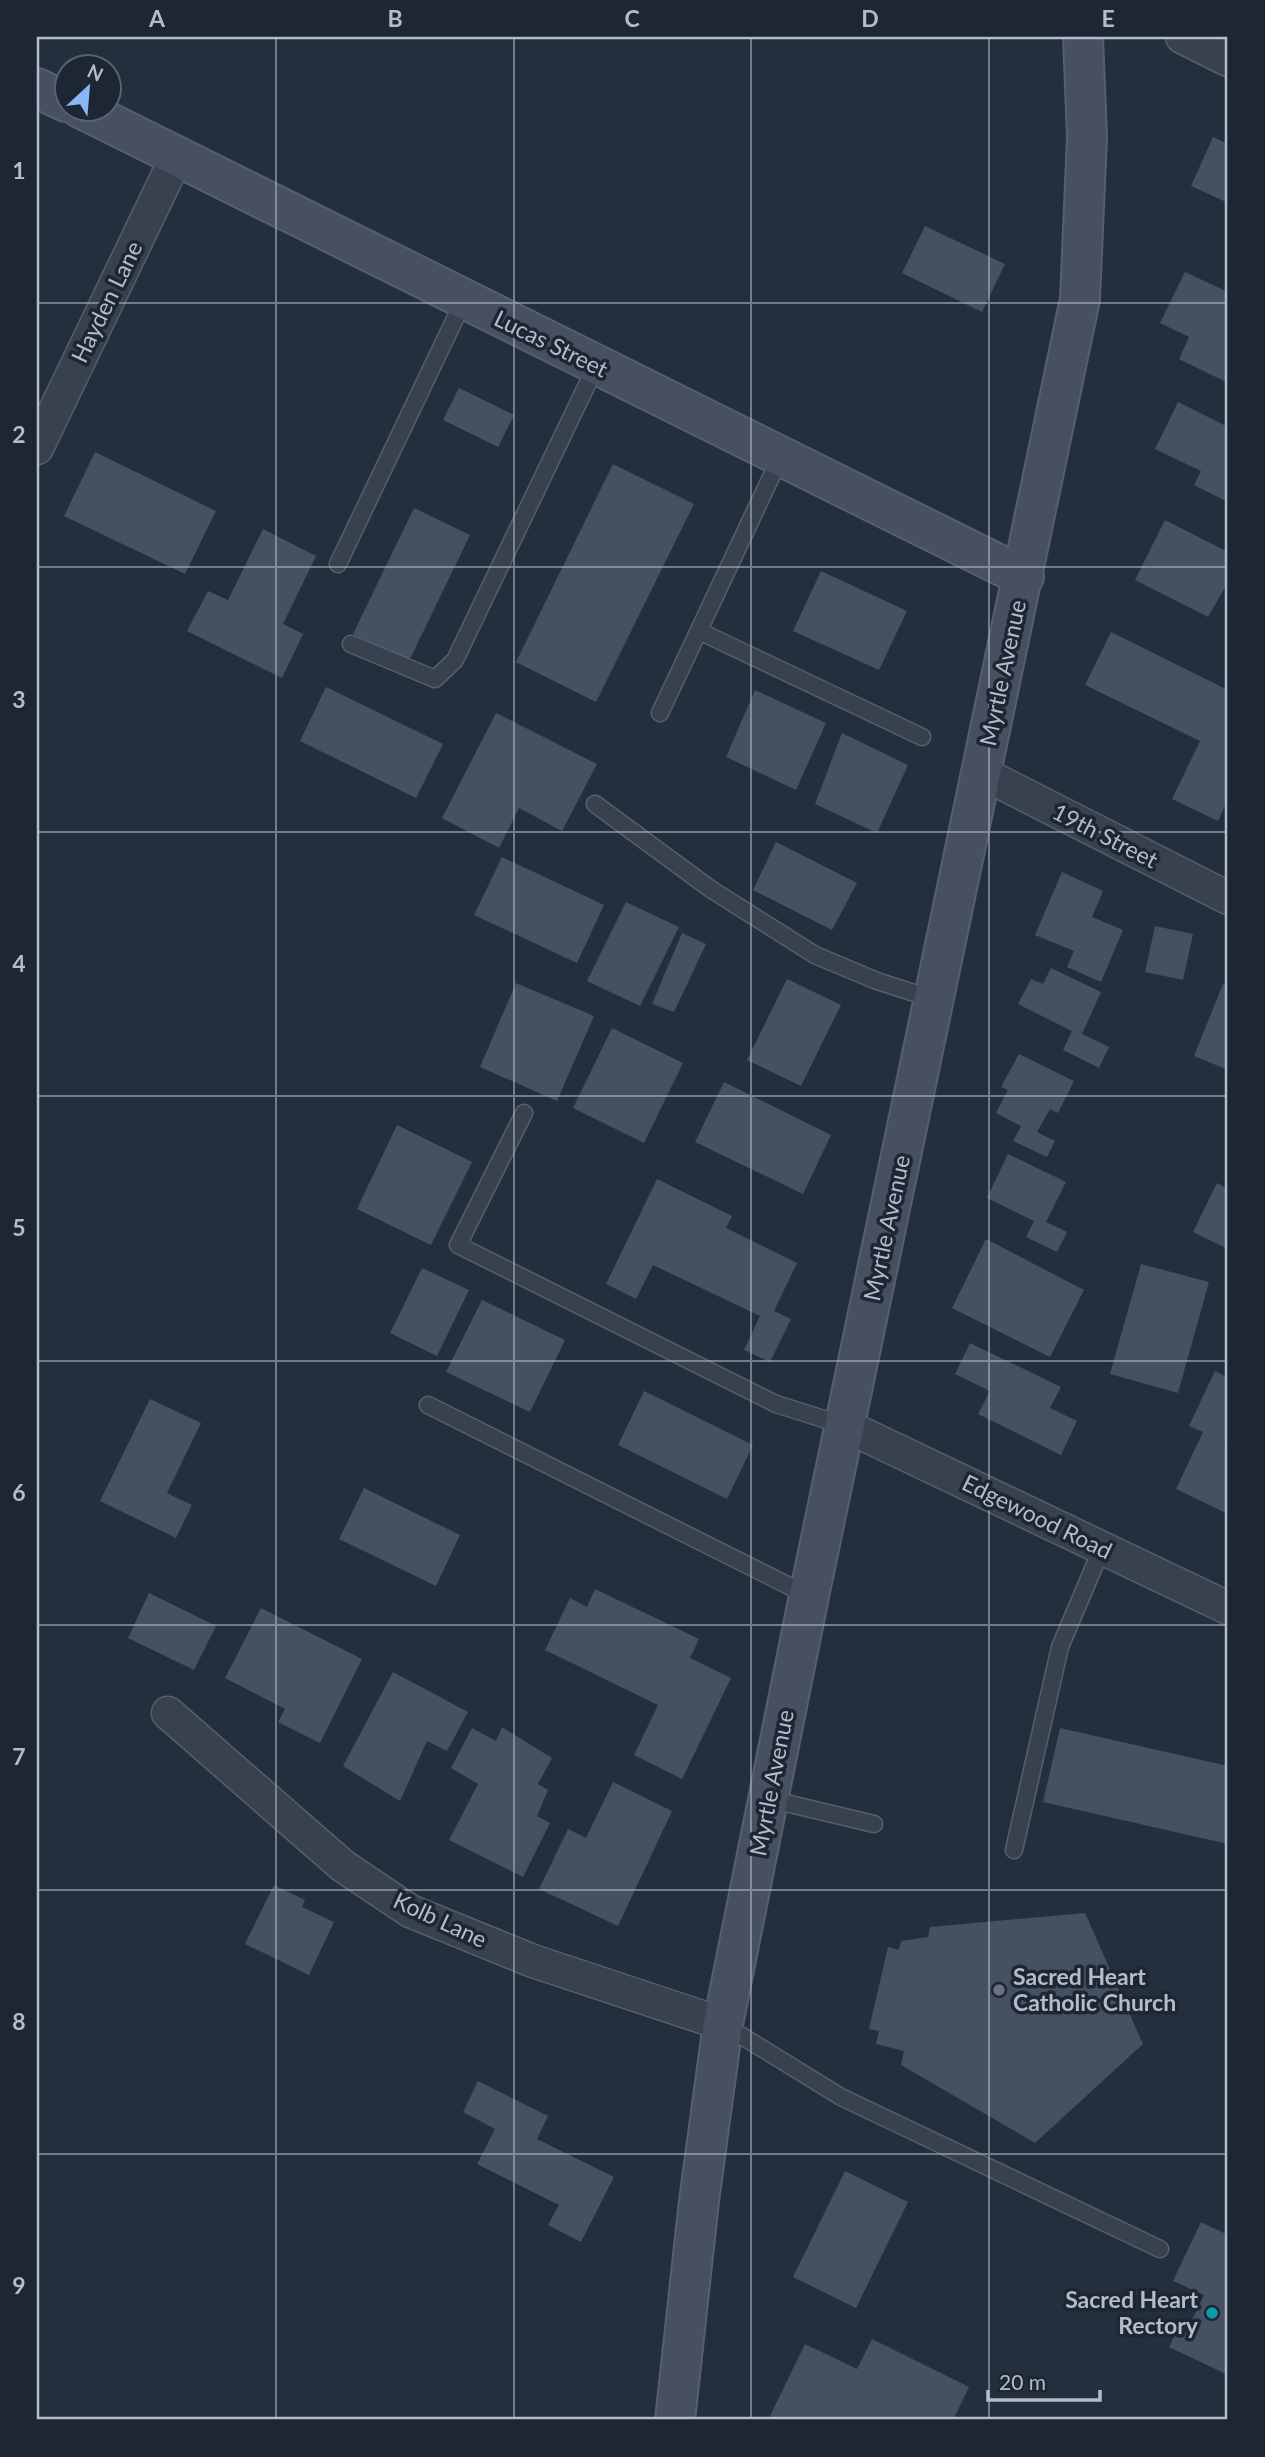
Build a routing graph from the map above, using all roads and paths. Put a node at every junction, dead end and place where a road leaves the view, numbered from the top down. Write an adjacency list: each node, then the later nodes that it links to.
1 (1083, 37): 11 (main road, Myrtle Avenue)
2 (1182, 37): 3 (street)
3 (1228, 60)
4 (108, 122): 5 (main road, Lucas Street)
5 (177, 156): 6 (main road, Lucas Street); 8 (street, Hayden Lane)
6 (464, 300): 7 (main road, Lucas Street); 10 (lane)
7 (596, 366): 9 (main road, Lucas Street); 13 (lane)
8 (37, 448)
9 (780, 458): 11 (main road, Lucas Street); 12 (lane)
10 (338, 564)
11 (1024, 577): 16 (main road, Myrtle Avenue)
12 (699, 631): 14 (lane); 15 (lane)
13 (351, 644)
14 (660, 713)
15 (922, 737)
16 (982, 773): 18 (street, 19th Street); 19 (main road, Myrtle Avenue)
17 (595, 804): 19 (lane)
18 (1228, 898)
19 (936, 999): 22 (main road, Myrtle Avenue)
20 (524, 1113): 22 (lane)
21 (428, 1405): 24 (lane)
22 (846, 1426): 23 (street, Edgewood Road); 24 (main road, Myrtle Avenue)
23 (1102, 1548): 25 (street, Edgewood Road); 29 (lane)
24 (809, 1596): 27 (main road, Myrtle Avenue)
25 (1228, 1608)
26 (168, 1713): 30 (street, Kolb Lane)
27 (769, 1799): 28 (lane); 30 (main road, Myrtle Avenue)
28 (874, 1824)
29 (1014, 1850)
30 (723, 2024): 31 (lane); 32 (main road, Myrtle Avenue)
31 (1160, 2249)
32 (676, 2420)

